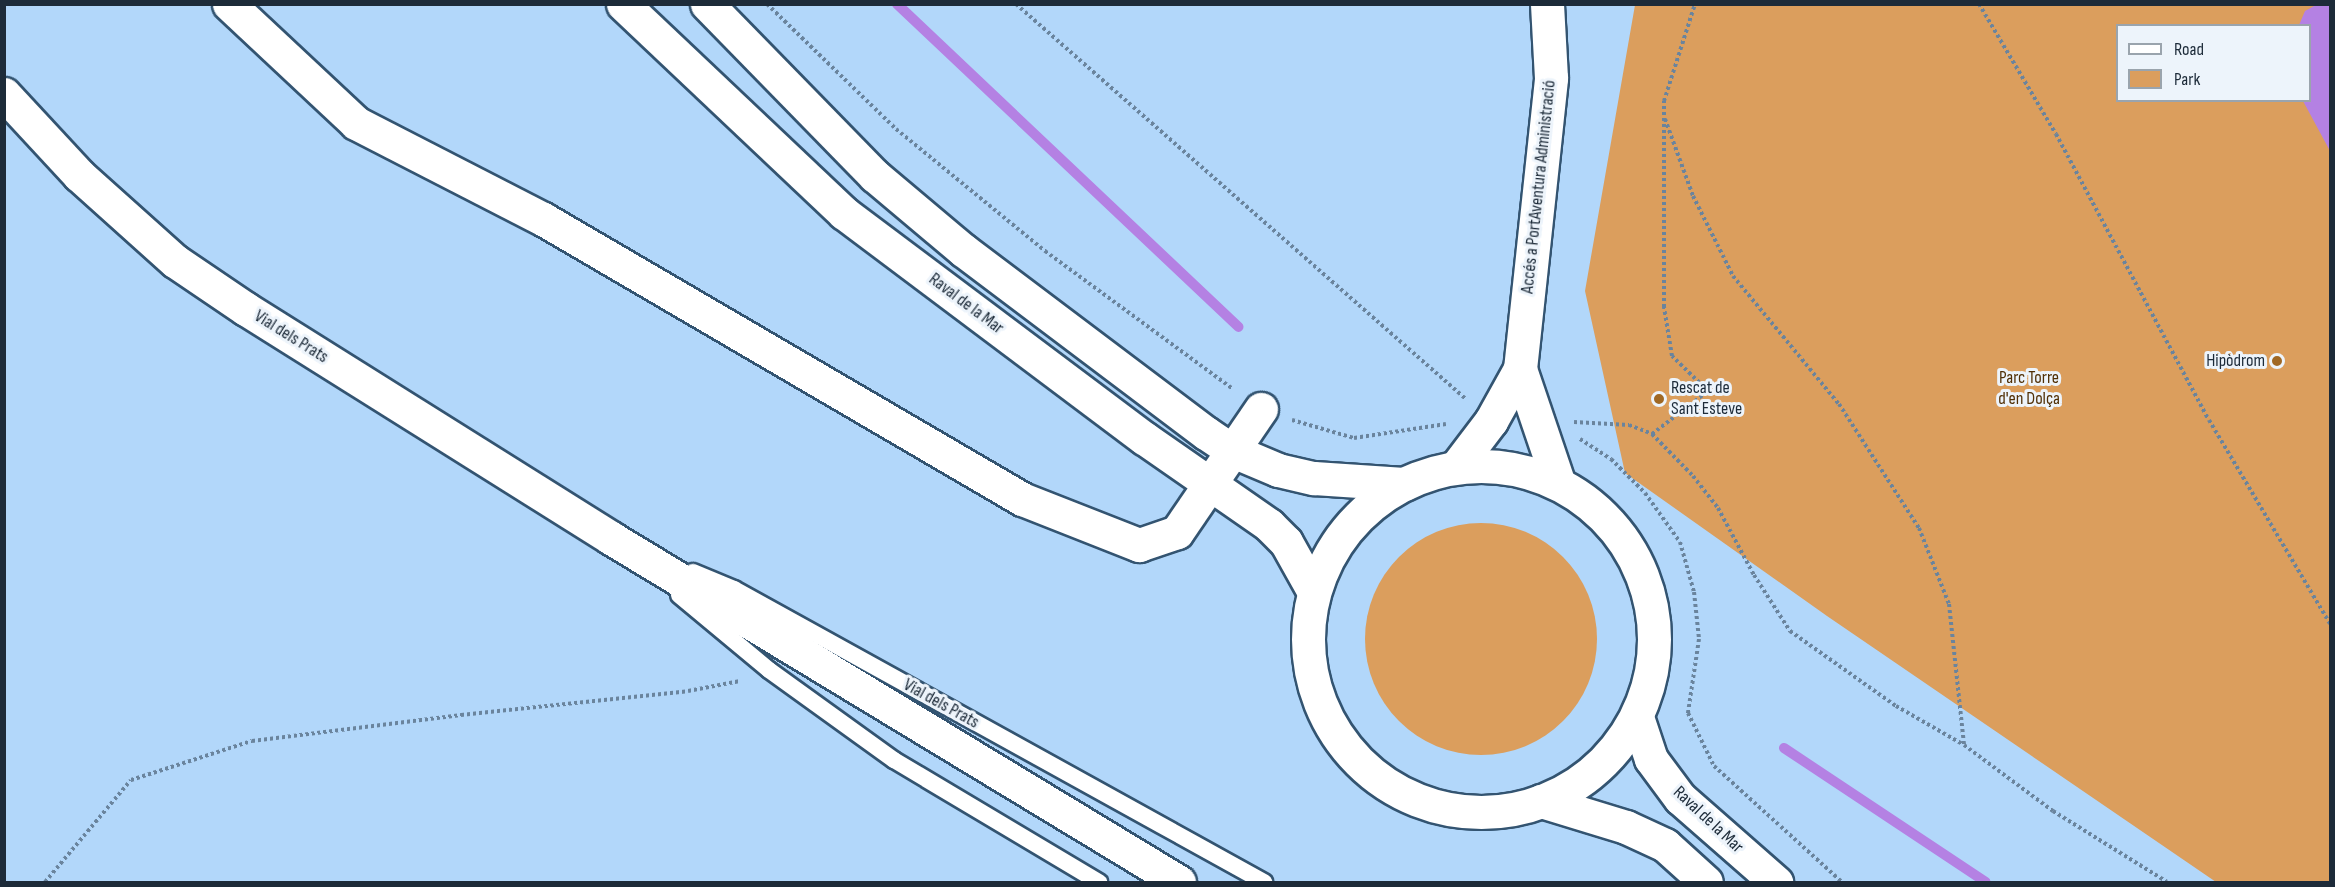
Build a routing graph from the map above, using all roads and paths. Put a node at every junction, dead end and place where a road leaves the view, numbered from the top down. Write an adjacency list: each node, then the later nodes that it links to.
1 (230, 4): 18 (street)
2 (623, 4): 18 (street, Raval de la Mar)
3 (707, 4): 16 (street)
4 (767, 4): 12 (path)
5 (1016, 4): 13 (path)
6 (1547, 4): 11 (street, Accés a PortAventura Administració)
7 (1695, 4): 10 (path)
8 (1979, 4): 23 (path)
9 (4, 94): 21 (street, Vial dels Prats)
10 (1665, 118): 15 (path); 26 (path)
11 (1520, 369): 13 (street); 14 (street)
12 (1261, 408): 13 (path); 16 (street)
13 (1491, 421): 17 (street)
14 (1541, 427): 15 (path); 20 (street); 34 (path)
15 (1652, 435): 26 (path)
16 (1233, 451): 18 (street); 19 (street)
17 (1456, 467): 19 (street); 20 (street)
18 (1209, 483): 22 (street, Raval de la Mar)
19 (1404, 484): 22 (street)
20 (1559, 484): 25 (street)
21 (611, 538): 24 (lane, Vial dels Prats); 30 (street, Vial dels Prats); 31 (lane, Vial dels Prats)
22 (1314, 592): 27 (street)
23 (2331, 624)
24 (769, 670): 28 (path); 29 (lane, Vial dels Prats)
25 (1637, 717): 27 (street); 33 (street, Raval de la Mar)
26 (1964, 745): 35 (path)
27 (1542, 801): 32 (street)
28 (45, 882)
29 (1099, 882)
30 (1179, 882)
31 (1264, 882)
32 (1706, 882)
33 (1776, 882)
34 (1842, 882)
35 (2167, 882)

